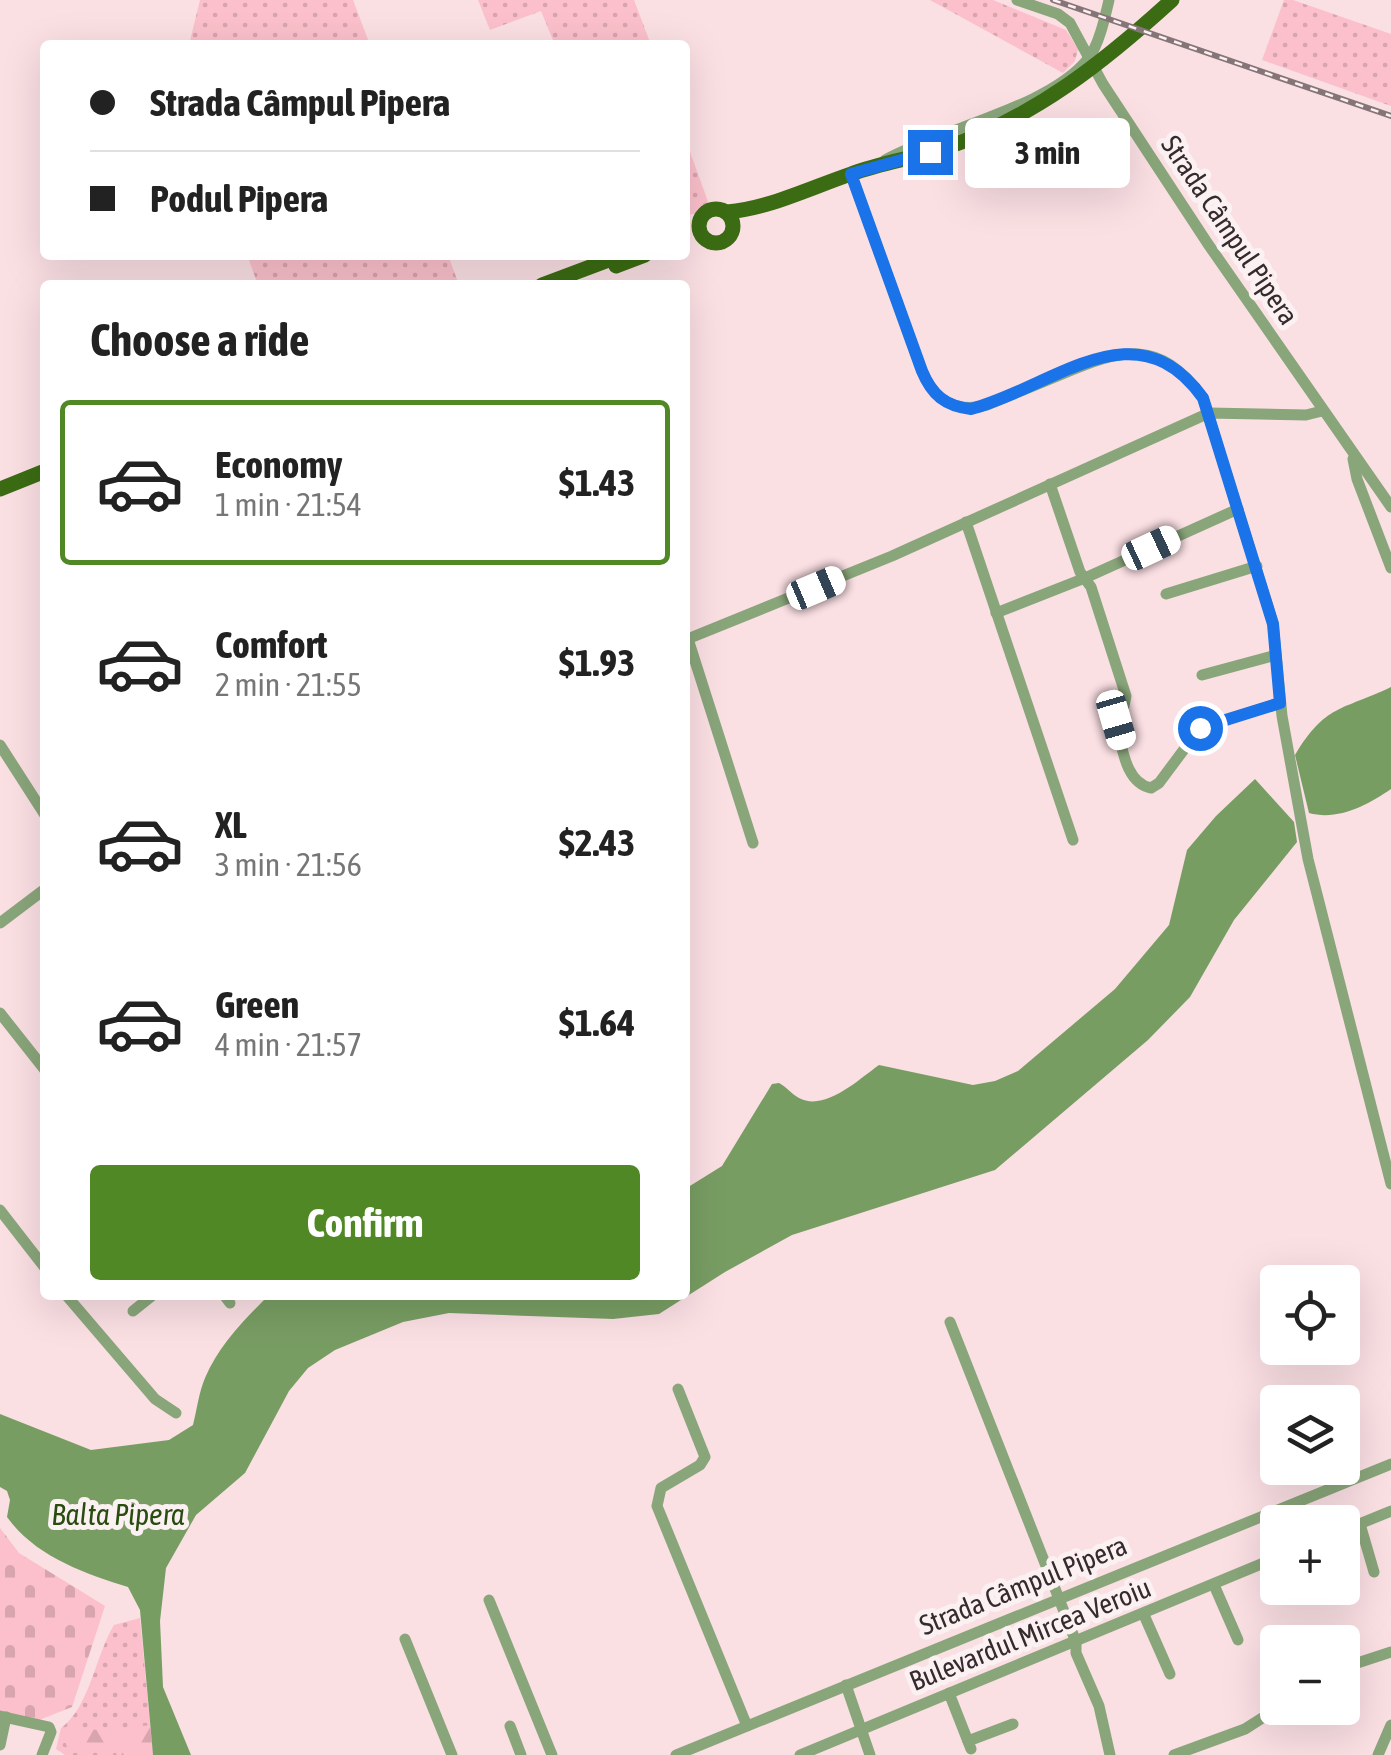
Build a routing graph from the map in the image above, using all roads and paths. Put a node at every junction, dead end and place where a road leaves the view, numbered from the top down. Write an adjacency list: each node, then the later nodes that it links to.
1 (1018, 0): 4 (street, Strada Câmpul Pipera)
2 (1109, 0): 4 (street)
3 (1172, 0): 5 (main road)
4 (1089, 58): 5 (street); 15 (street, Strada Câmpul Pipera)
5 (874, 166): 6 (main road)
6 (851, 174): 7 (main road); 16 (street)
7 (730, 218): 8 (main road); 10 (main road)
8 (692, 227): 10 (main road)
9 (690, 240): 10 (main road)
10 (706, 240)
11 (609, 260): 13 (main road)
12 (632, 260): 14 (main road)
13 (555, 280)
14 (579, 280)
15 (1322, 411): 16 (street); 17 (street, Strada Câmpul Pipera)
16 (1209, 412): 20 (street); 24 (street)
17 (1352, 454): 23 (street, Strada Câmpul Pipera); 27 (street)
18 (40, 474): 21 (main road)
19 (40, 484): 22 (main road)
20 (1050, 484): 25 (street); 28 (street)
21 (0, 489)
22 (0, 498)
23 (1391, 507)
24 (1238, 509): 26 (street); 28 (street)
25 (966, 522): 30 (street); 31 (street)
26 (1258, 566): 29 (street); 33 (street)
27 (1391, 568)
28 (1085, 578): 30 (street); 35 (street)
29 (1166, 594)
30 (996, 612): 38 (street)
31 (690, 638)
32 (690, 652): 39 (street)
33 (1276, 655): 34 (street); 35 (street)
34 (1202, 675)
35 (1280, 703): 44 (street)
36 (0, 746): 37 (street)
37 (40, 807)
38 (1073, 840)
39 (753, 843)
40 (40, 893): 41 (street)
41 (0, 923)
42 (0, 1013): 43 (street)
43 (40, 1064)
44 (1391, 1184)
45 (0, 1210): 46 (street)
46 (40, 1262)
47 (70, 1300): 52 (street)
48 (147, 1300): 49 (street)
49 (134, 1310)
50 (950, 1322): 61 (street)
51 (678, 1388): 76 (street)
52 (176, 1412)
53 (1391, 1464): 54 (street, Strada Câmpul Pipera)
54 (1291, 1505)
55 (1391, 1511): 57 (street)
56 (1260, 1517): 61 (street, Strada Câmpul Pipera)
57 (1360, 1524): 59 (street)
58 (1260, 1566): 60 (street, Bulevardul Mircea Veroiu)
59 (1374, 1572)
60 (1214, 1585): 63 (street, Bulevardul Mircea Veroiu); 65 (street)
61 (1057, 1598): 66 (street); 70 (street, Strada Câmpul Pipera)
62 (490, 1600): 83 (street)
63 (1144, 1615): 66 (street, Bulevardul Mircea Veroiu); 69 (street)
64 (405, 1639): 81 (street)
65 (1238, 1640)
66 (1076, 1642): 71 (street, Bulevardul Mircea Veroiu); 87 (street)
67 (1391, 1652): 68 (street)
68 (1360, 1662)
69 (1170, 1674)
70 (846, 1686): 76 (street, Strada Câmpul Pipera); 78 (street)
71 (949, 1692): 74 (street); 78 (street, Bulevardul Mircea Veroiu)
72 (3, 1717): 79 (street); 80 (street)
73 (1260, 1719): 88 (street)
74 (1013, 1724)
75 (510, 1726): 82 (street)
76 (747, 1726): 84 (street, Strada Câmpul Pipera)
77 (1391, 1726): 89 (street)
78 (860, 1730): 85 (street, Bulevardul Mircea Veroiu); 86 (street)
79 (0, 1745)
80 (42, 1755)
81 (452, 1755)
82 (521, 1755)
83 (552, 1755)
84 (676, 1755)
85 (800, 1755)
86 (870, 1755)
87 (1110, 1755)
88 (1174, 1755)
89 (1378, 1755)

